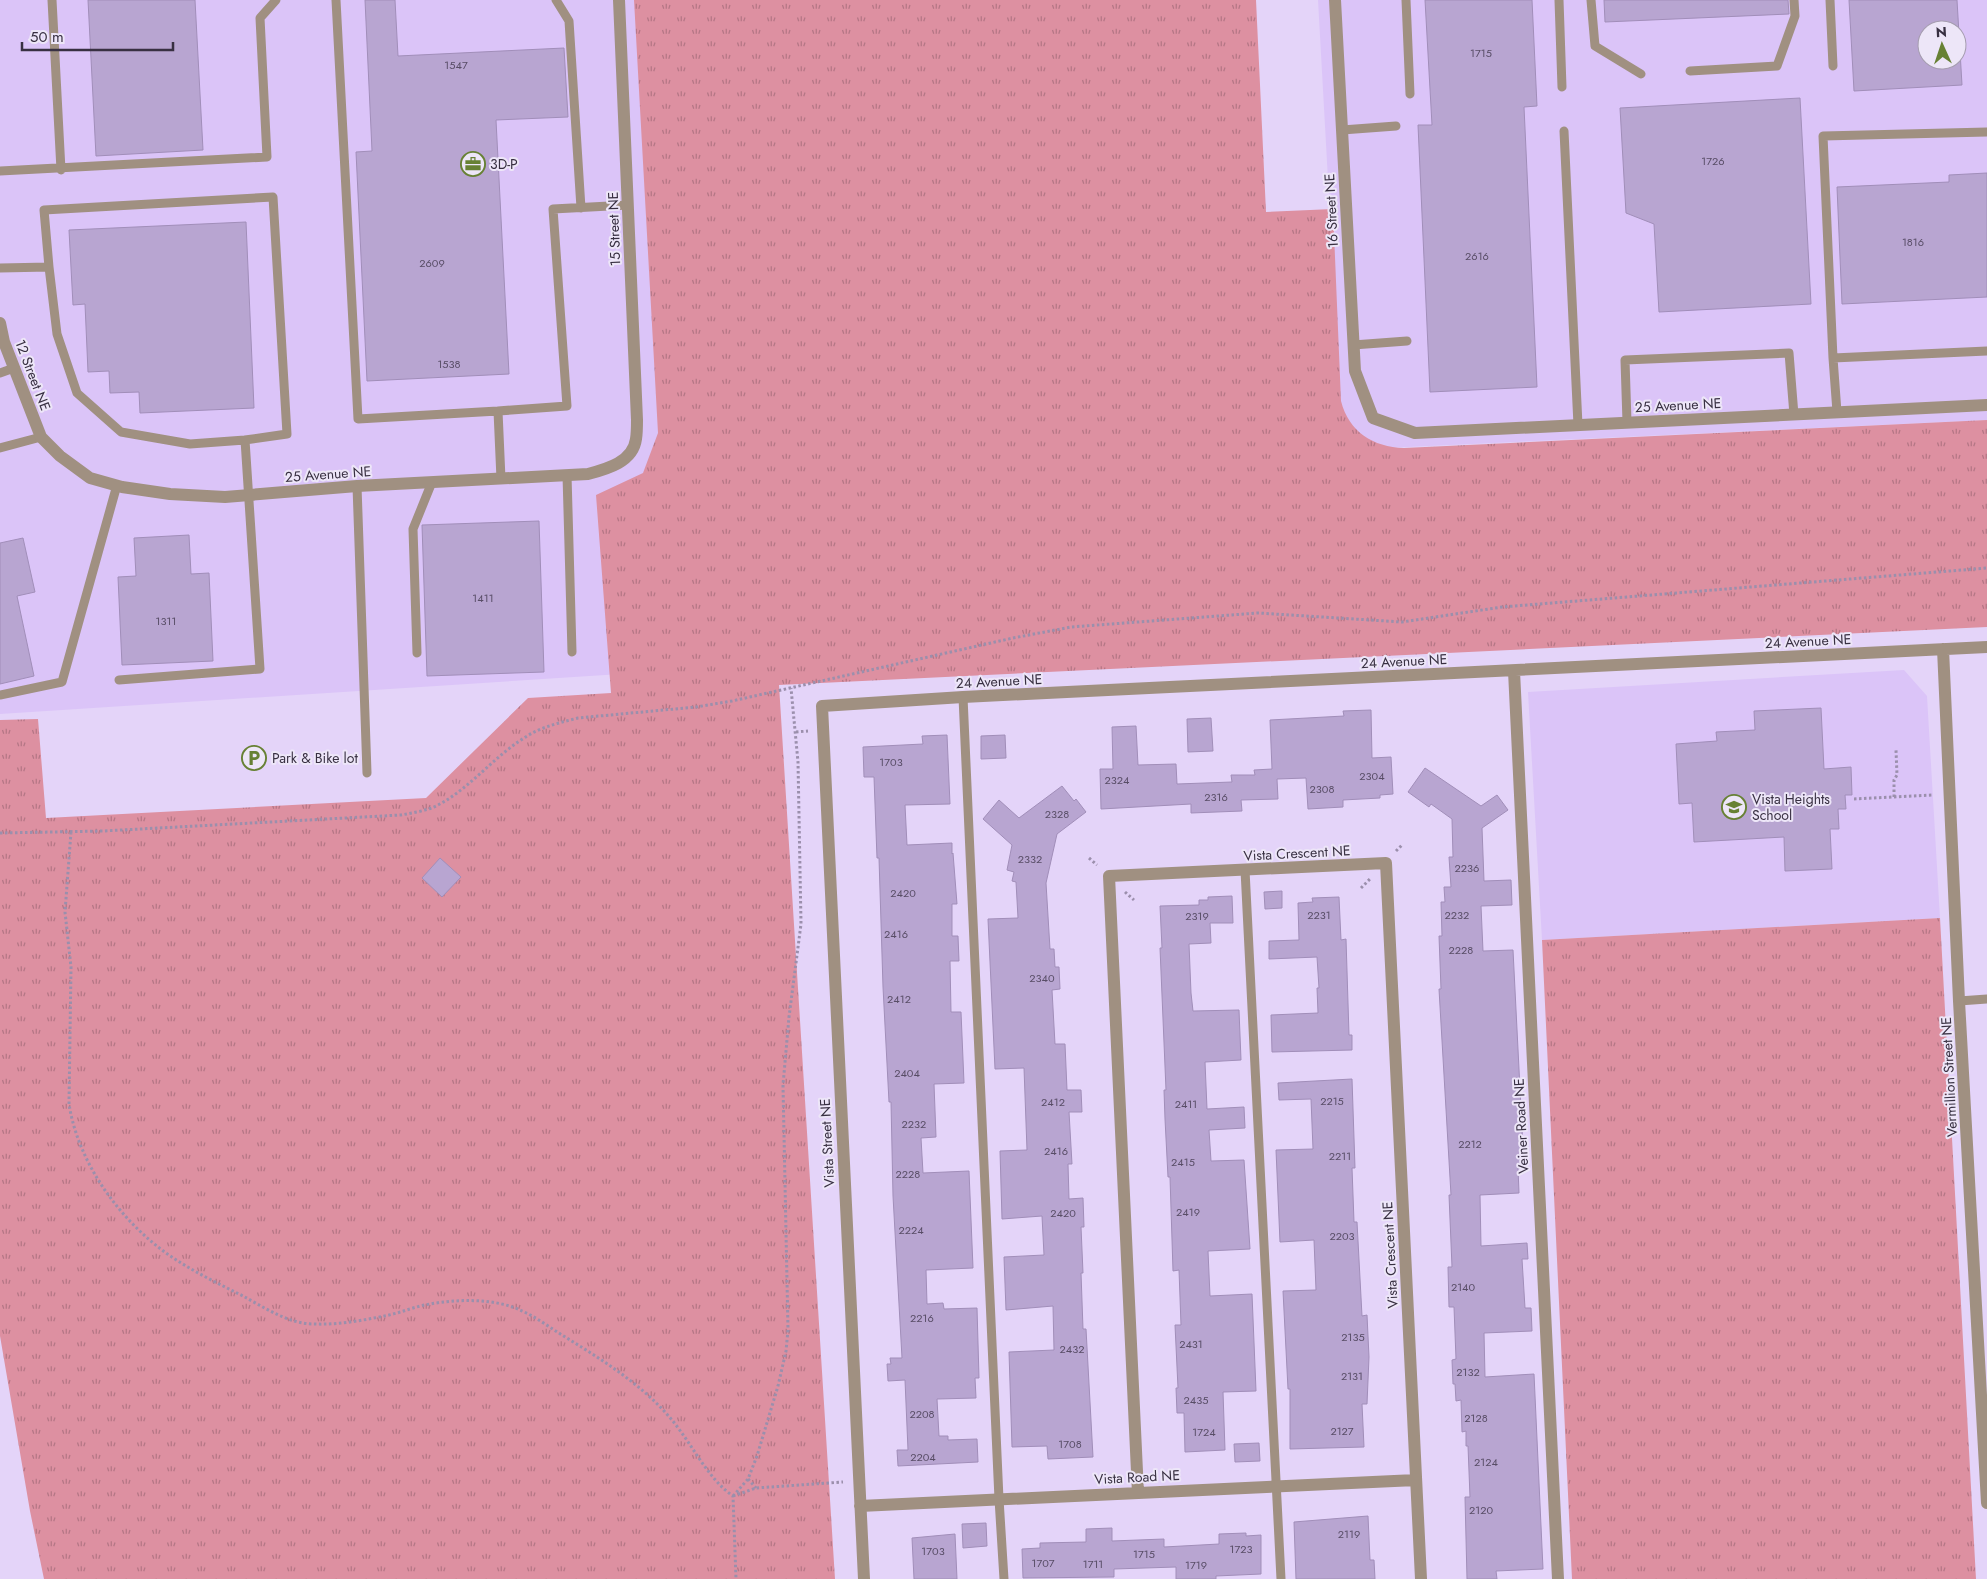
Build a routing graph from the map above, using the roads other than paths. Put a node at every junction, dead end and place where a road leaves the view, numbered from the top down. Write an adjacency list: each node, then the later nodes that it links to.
1 (52, 0): 21 (lane)
2 (276, 0): 21 (lane)
3 (336, 0): 35 (lane)
4 (556, 0): 24 (lane)
5 (619, 0): 23 (street, 15 Street NE)
6 (1335, 0): 18 (street, 16 Street NE)
7 (1406, 0): 16 (lane)
8 (1559, 0): 15 (lane)
9 (1591, 0): 14 (lane)
10 (1794, 0): 13 (lane)
11 (1830, 0): 12 (lane)
12 (1832, 66)
13 (1690, 71)
14 (1641, 74)
15 (1562, 87)
16 (1410, 94)
17 (1396, 126): 18 (lane)
18 (1342, 130): 29 (street, 16 Street NE)
19 (1564, 131): 40 (lane)
20 (1987, 132): 31 (lane)
21 (61, 170): 22 (lane)
22 (0, 171)
23 (628, 205): 24 (lane); 44 (street, 15 Street NE)
24 (581, 208): 35 (lane)
25 (49, 266): 26 (lane); 42 (lane); 42 (lane)
26 (0, 268)
27 (0, 323): 32 (street, 12 Street NE)
28 (1407, 341): 29 (lane)
29 (1353, 344): 38 (street, 16 Street NE)
30 (1987, 351): 31 (lane)
31 (1833, 358): 36 (lane)
32 (14, 368): 33 (lane); 41 (street, 12 Street NE)
33 (0, 373)
34 (1987, 405): 36 (street, 25 Avenue NE)
35 (498, 411): 46 (lane)
36 (1838, 412): 37 (street, 25 Avenue NE)
37 (1794, 415): 39 (street, 25 Avenue NE); 39 (lane)
38 (1374, 418): 40 (street, 25 Avenue NE)
39 (1627, 422): 40 (street, 25 Avenue NE)
40 (1578, 425)
41 (41, 437): 43 (lane); 48 (street, 25 Avenue NE)
42 (245, 440): 50 (lane)
43 (0, 448)
44 (629, 455): 45 (street, 25 Avenue NE)
45 (567, 475): 46 (street, 25 Avenue NE); 53 (lane)
46 (501, 479): 47 (street, 25 Avenue NE)
47 (432, 482): 49 (street, 25 Avenue NE); 54 (lane)
48 (117, 485): 50 (street, 25 Avenue NE); 57 (lane)
49 (357, 486): 50 (street, 25 Avenue NE); 60 (lane)
50 (248, 495): 56 (lane)
51 (1987, 647): 52 (street, 24 Avenue NE)
52 (1943, 649): 55 (street, 24 Avenue NE); 63 (street, Vermillion Street NE)
53 (572, 652)
54 (417, 653)
55 (1514, 671): 58 (street, 24 Avenue NE); 75 (street, Veiner Road NE)
56 (119, 680)
57 (0, 695)
58 (963, 698): 59 (street, 24 Avenue NE); 68 (lane)
59 (822, 706): 70 (street, Vista Street NE)
60 (367, 773)
61 (1245, 870): 65 (street, Vista Crescent NE); 66 (lane); 67 (street, Vista Crescent NE)
62 (1987, 999): 63 (lane)
63 (1960, 1001): 64 (street, Vermillion Street NE)
64 (1983, 1342): 69 (street, Vermillion Street NE)
65 (1416, 1480): 66 (street, Vista Road NE); 74 (street, Vista Crescent NE)
66 (1275, 1486): 67 (street, Vista Road NE); 73 (lane)
67 (1138, 1493): 68 (street, Vista Road NE)
68 (999, 1499): 70 (street, Vista Road NE); 72 (lane)
69 (1987, 1503)
70 (860, 1506): 71 (street, Vista Street NE)
71 (864, 1579)
72 (1004, 1579)
73 (1281, 1579)
74 (1421, 1579)
75 (1558, 1579)

